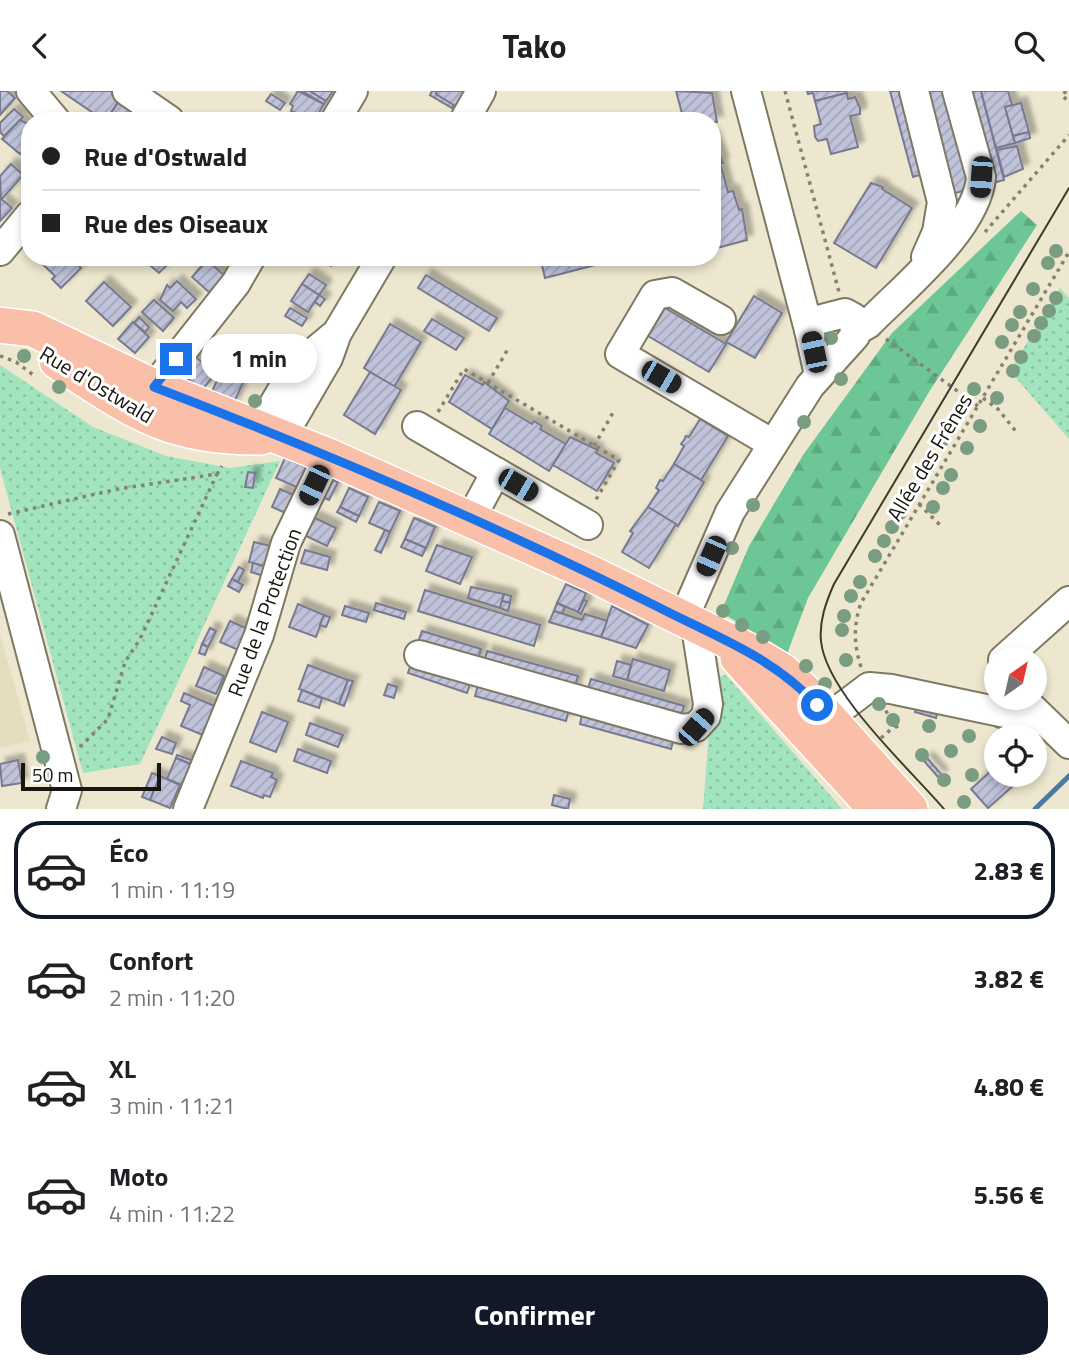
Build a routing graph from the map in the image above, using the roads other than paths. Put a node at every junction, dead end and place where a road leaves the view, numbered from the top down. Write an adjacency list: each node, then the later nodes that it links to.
1 (31, 91): 8 (street)
2 (127, 91): 9 (street)
3 (353, 91): 10 (street)
4 (481, 91): 11 (street)
5 (746, 91): 22 (street)
6 (914, 91): 13 (street)
7 (957, 91): 12 (street)
8 (48, 112)
9 (157, 112)
10 (340, 112)
11 (469, 112)
12 (975, 156): 13 (street); 18 (street)
13 (935, 167): 18 (street)
14 (21, 226): 15 (street)
15 (0, 251)
16 (246, 266): 24 (street)
17 (377, 266): 26 (street)
18 (922, 268): 20 (street)
19 (721, 320): 27 (street)
20 (856, 323): 22 (street); 23 (street)
21 (0, 325): 24 (main road, Rue d'Ostwald); 26 (main road, Rue d'Ostwald)
22 (809, 330): 23 (street)
23 (819, 375): 27 (street)
24 (154, 387): 26 (main road, Rue d'Ostwald)
25 (422, 429): 29 (street)
26 (271, 432): 28 (main road, Rue d'Ostwald)
27 (773, 444): 34 (street)
28 (328, 456): 30 (main road, Rue d'Ostwald); 43 (street, Rue de la Protection)
29 (496, 472): 30 (street); 31 (street)
30 (470, 520): 34 (main road, Rue d'Ostwald)
31 (585, 524)
32 (0, 535): 42 (street)
33 (1069, 601): 35 (street)
34 (695, 626): 36 (street); 37 (main road, Rue d'Ostwald); 39 (main road, Rue d'Ostwald)
35 (1018, 647)
36 (419, 655)
37 (735, 656): 39 (street); 44 (main road, Rue d'Ostwald)
38 (1034, 711): 40 (street)
39 (828, 717): 40 (street); 45 (main road, Rue d'Ostwald)
40 (1043, 721): 41 (street)
41 (1069, 744)
42 (61, 809)
43 (188, 809)
44 (876, 809)
45 (910, 809)

